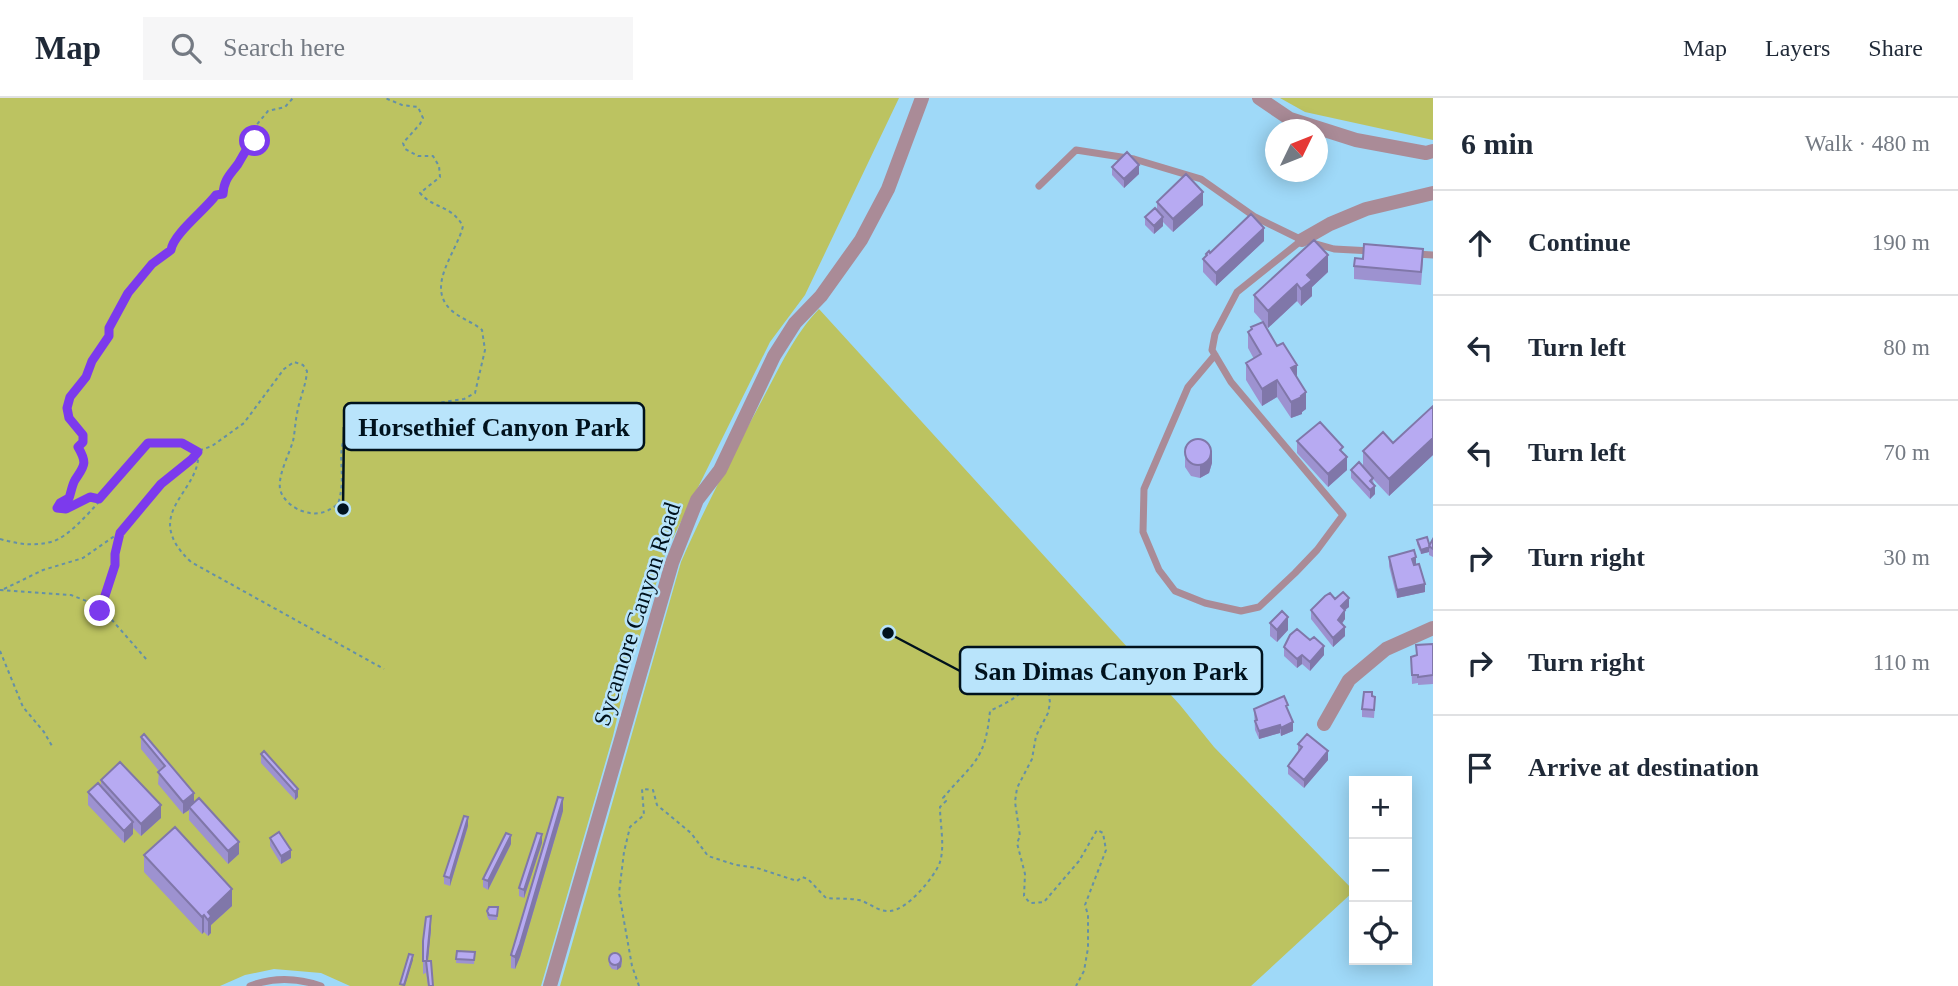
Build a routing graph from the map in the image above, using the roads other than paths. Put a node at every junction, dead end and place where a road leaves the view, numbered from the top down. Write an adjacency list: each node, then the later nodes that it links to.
1 (922, 98): 15 (street, Sycamore Canyon Road)
2 (1259, 98): 3 (street)
3 (1433, 151)
4 (1039, 186): 6 (lane)
5 (1433, 193): 6 (street)
6 (1302, 240): 7 (lane); 10 (lane)
7 (1384, 252)
8 (1408, 254): 9 (lane)
9 (1433, 255)
10 (1215, 355): 10 (lane)
11 (1433, 628): 12 (street)
12 (1324, 724)
13 (250, 986): 14 (lane)
14 (321, 986)
15 (551, 986)

